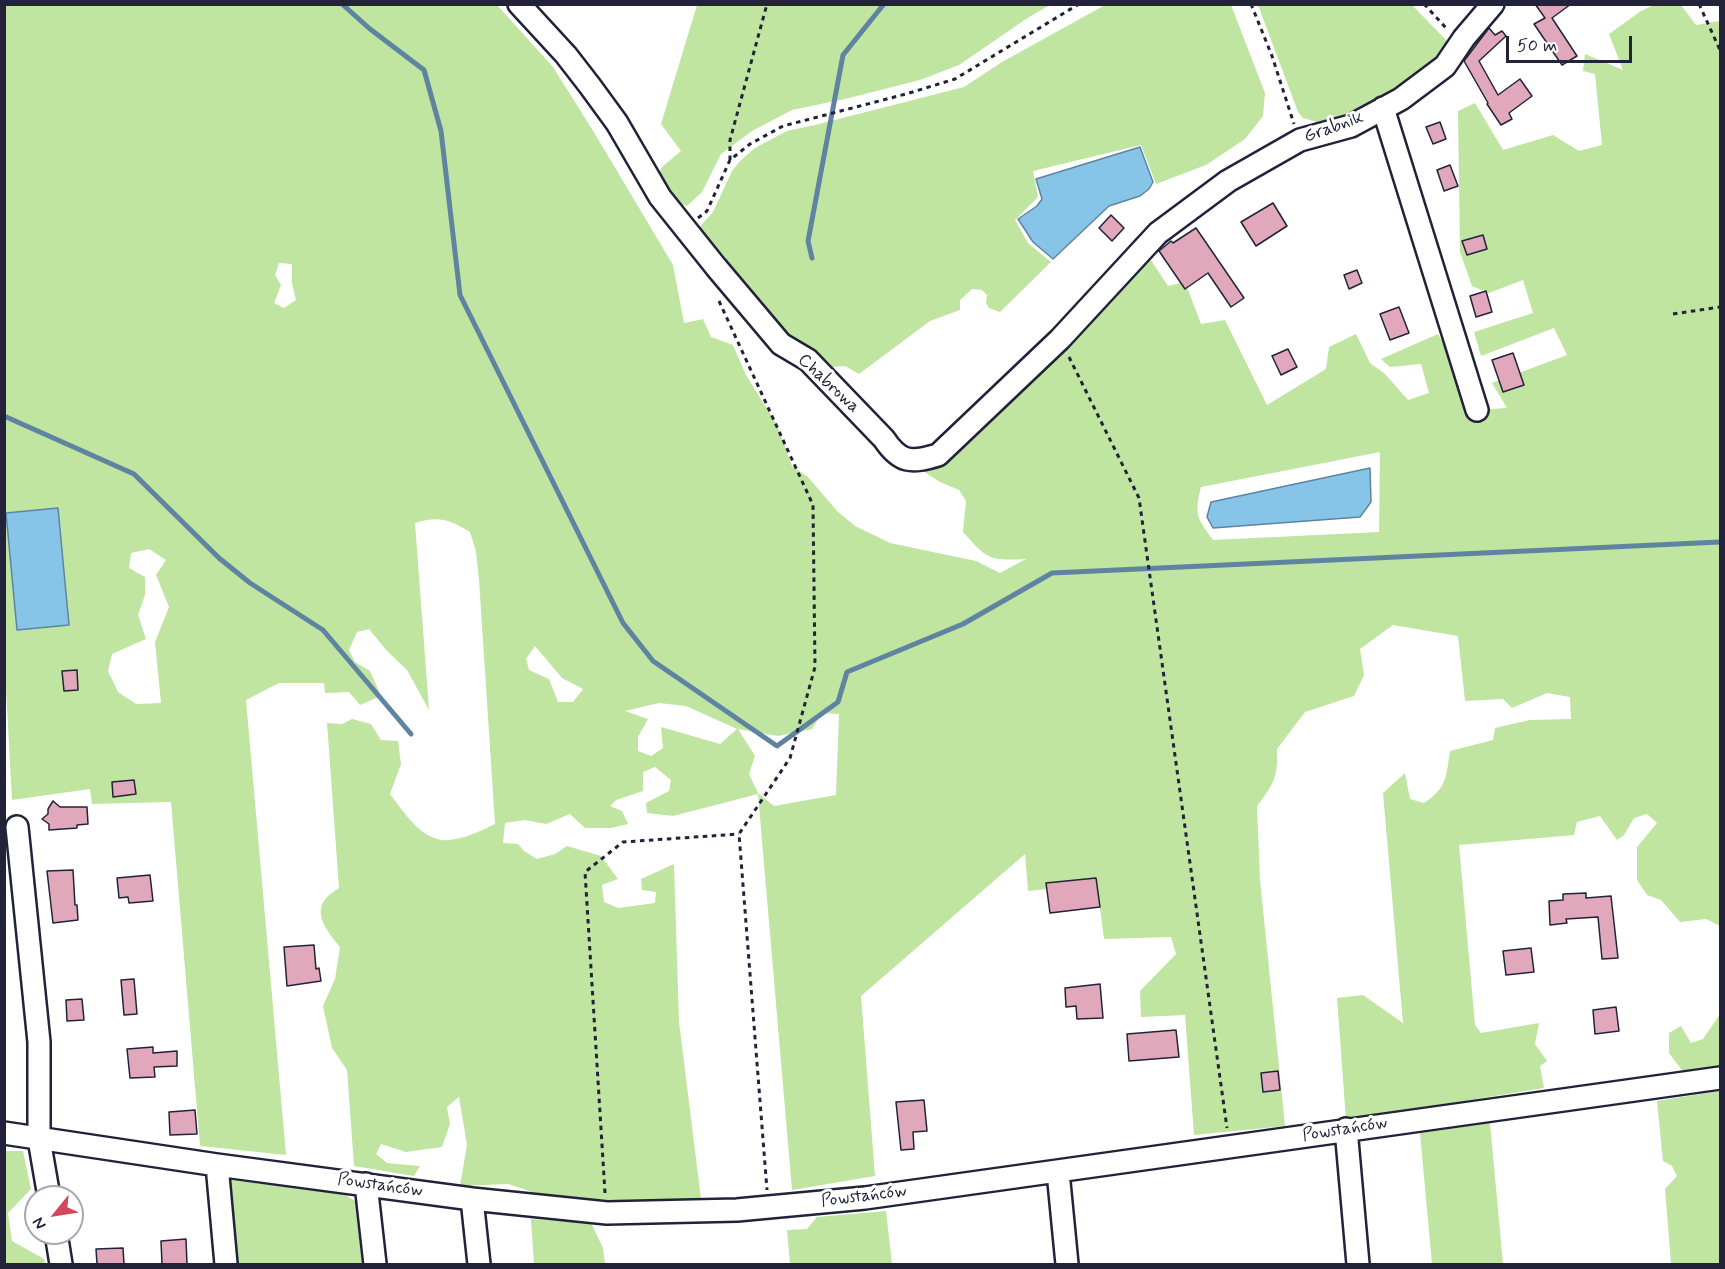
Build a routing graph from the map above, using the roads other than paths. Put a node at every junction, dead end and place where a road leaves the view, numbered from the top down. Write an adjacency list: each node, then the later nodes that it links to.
1 (519, 4): 4 (street, Chabrowa)
2 (1493, 4): 3 (street, Grabnik)
3 (1383, 108): 4 (street, Grabnik); 5 (street)
4 (1158, 233)
5 (1477, 410)
6 (18, 826): 10 (street)
7 (1720, 1078): 8 (street, Powstańców)
8 (1346, 1129): 12 (street, Powstańców); 22 (street)
9 (4, 1133): 10 (street, Powstańców)
10 (39, 1139): 11 (street, Powstańców); 14 (street)
11 (217, 1165): 13 (street, Powstańców); 18 (street)
12 (1058, 1172): 15 (street, Powstańców); 21 (street)
13 (366, 1184): 15 (street, Powstańców); 19 (street)
14 (47, 1185)
15 (472, 1199): 20 (street)
16 (58, 1245): 17 (street)
17 (61, 1264)
18 (225, 1264)
19 (375, 1264)
20 (479, 1264)
21 (1067, 1264)
22 (1358, 1264)

